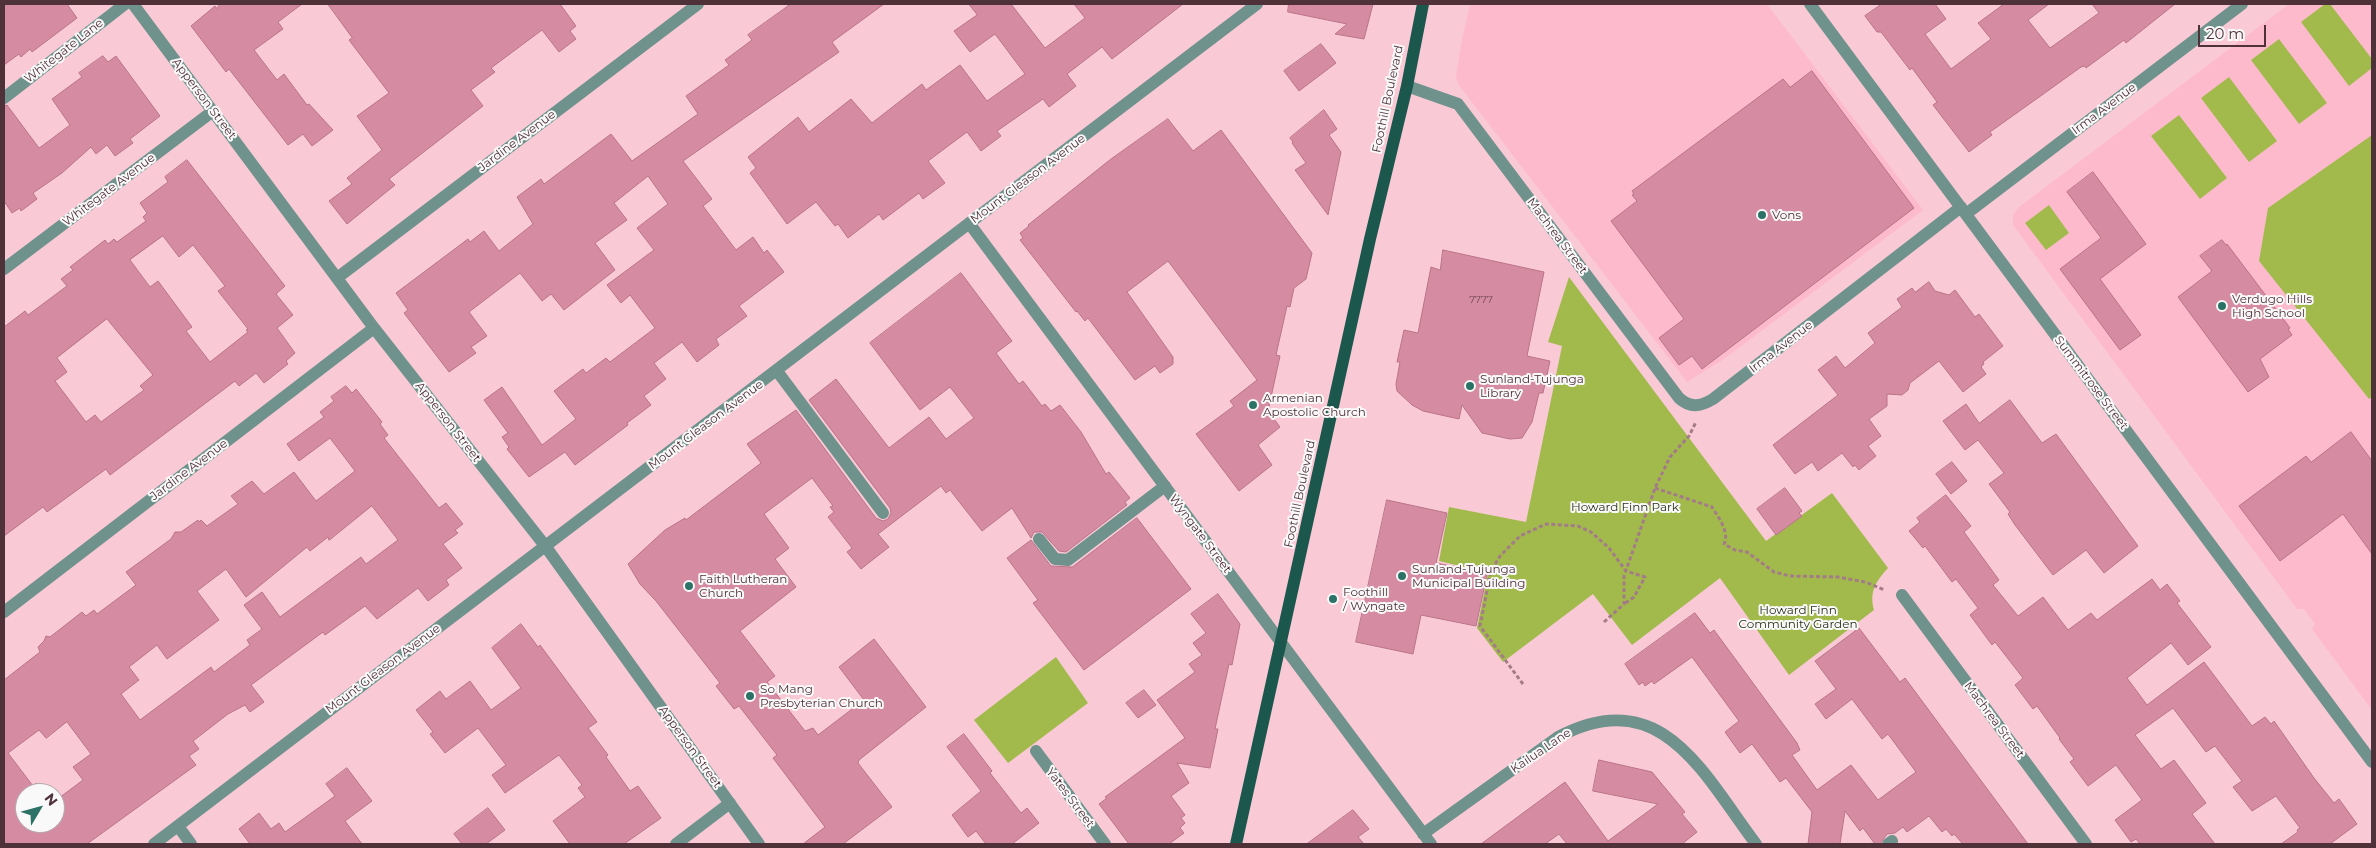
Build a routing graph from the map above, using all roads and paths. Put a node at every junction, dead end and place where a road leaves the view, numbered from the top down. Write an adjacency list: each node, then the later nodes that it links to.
1 (698, 4): 13 (street, Jardine Avenue)
2 (1257, 4): 11 (street, Mount Gleason Avenue)
3 (1423, 4): 7 (main road, Foothill Boulevard)
4 (1810, 4): 10 (street, Summitrose Street)
5 (2242, 4): 10 (street, Irma Avenue)
6 (134, 5): 8 (street, Whitegate Lane); 9 (street, Apperson Street)
7 (1407, 86): 16 (street, Machrea Street); 28 (main road, Foothill Boulevard)
8 (4, 98)
9 (213, 111): 12 (street, Whitegate Avenue); 13 (street, Apperson Street)
10 (1963, 211): 16 (street, Irma Avenue); 31 (street, Summitrose Street)
11 (969, 223): 15 (street, Mount Gleason Avenue); 18 (street, Wyngate Street)
12 (4, 269)
13 (336, 278): 14 (street, Apperson Street)
14 (374, 328): 22 (street, Apperson Street); 26 (street, Jardine Avenue)
15 (777, 371): 20 (street); 22 (street, Mount Gleason Avenue)
16 (1694, 406)
17 (1689, 436): 19 (path)
18 (1165, 486): 21 (street); 28 (street, Wyngate Street)
19 (1655, 488): 23 (path); 24 (path)
20 (883, 513)
21 (1040, 539)
22 (546, 547): 32 (street, Apperson Street); 33 (street, Mount Gleason Avenue)
23 (1626, 571): 25 (path); 25 (path); 29 (path)
24 (1902, 595): 42 (street, Machrea Street)
25 (1624, 604): 27 (path)
26 (4, 612)
27 (1604, 622)
28 (1280, 643): 34 (street, Wyngate Street); 40 (main road, Foothill Boulevard)
29 (1523, 684)
30 (1036, 751): 39 (street, Yates Street)
31 (2372, 762)
32 (730, 804): 37 (street); 38 (street, Apperson Street)
33 (178, 826): 35 (street, Mount Gleason Avenue); 36 (street)
34 (1427, 839): 41 (street, Kailua Lane)
35 (154, 844)
36 (191, 844)
37 (676, 844)
38 (759, 844)
39 (1105, 844)
40 (1236, 844)
41 (1756, 844)
42 (2086, 844)

